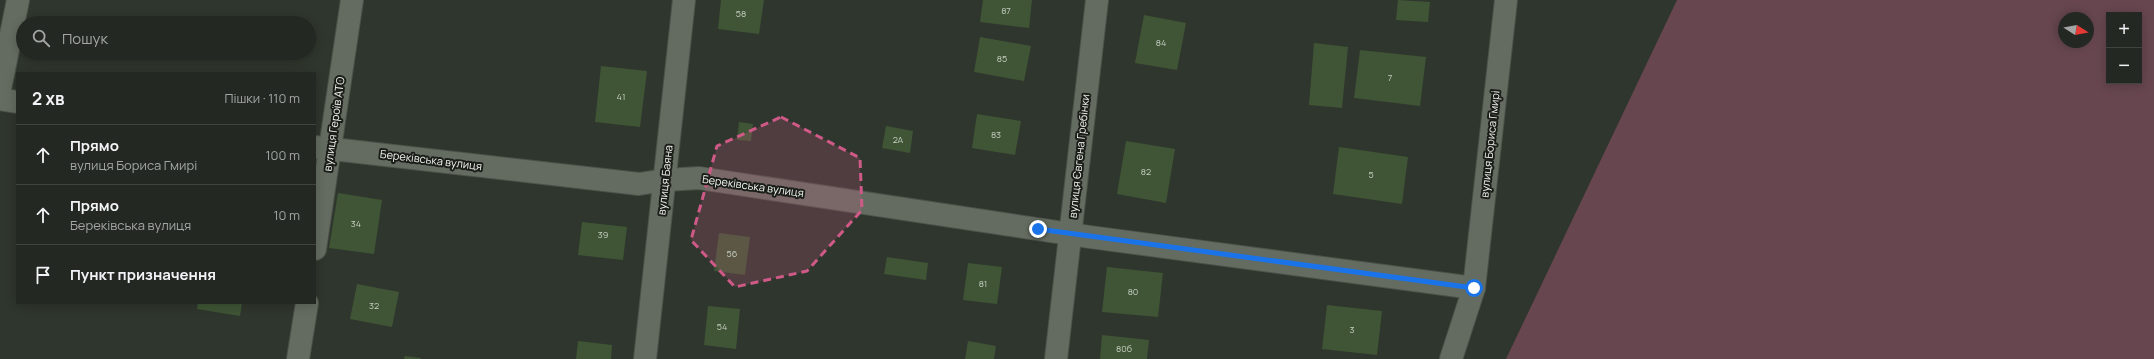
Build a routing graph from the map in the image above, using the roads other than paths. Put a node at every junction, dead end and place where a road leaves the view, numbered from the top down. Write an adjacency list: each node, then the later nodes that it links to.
1 (18, 0): 6 (street)
2 (352, 0): 9 (street, вулиця Героїв АТО)
3 (684, 0): 10 (street, вулиця Баяна)
4 (1097, 0): 11 (street, вулиця Євгена Гребінки)
5 (1506, 0): 13 (street, вулиця Бориса Гмирі)
6 (0, 89)
7 (0, 99): 8 (street)
8 (16, 102)
9 (323, 147): 10 (street, Береківська вулиця); 12 (street, вулиця Героїв АТО)
10 (665, 180): 11 (street, Береківська вулиця); 16 (street, вулиця Баяна)
11 (1070, 234): 13 (street); 17 (street, вулиця Євгена Гребінки)
12 (316, 236)
13 (1474, 288): 18 (street, вулиця Бориса Гмирі)
14 (307, 304): 15 (street)
15 (298, 359)
16 (645, 359)
17 (1056, 359)
18 (1451, 359)

